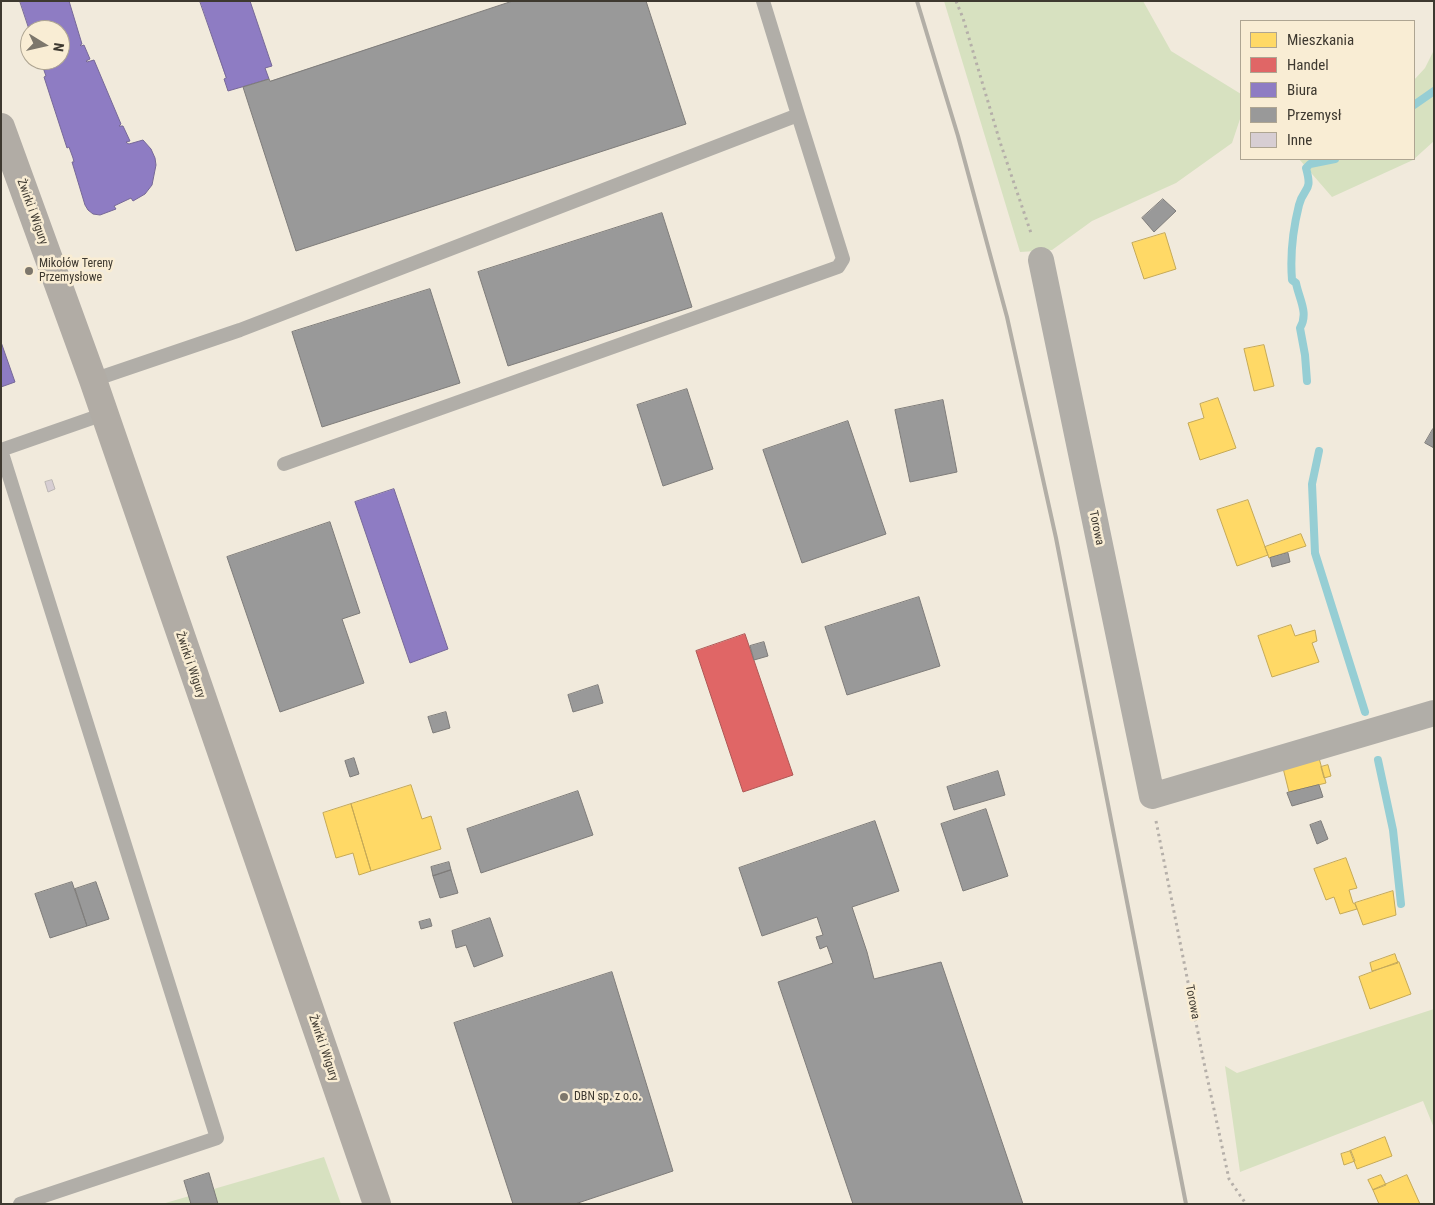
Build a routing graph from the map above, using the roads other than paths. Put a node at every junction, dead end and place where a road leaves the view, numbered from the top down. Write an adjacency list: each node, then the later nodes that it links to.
1 (763, 1): 2 (lane)
2 (798, 115): 5 (lane); 8 (lane)
3 (4, 143): 5 (street, Żwirki i Wigury)
4 (1041, 260): 9 (street, Torowa)
5 (92, 380): 6 (street, Żwirki i Wigury)
6 (104, 414): 7 (lane); 11 (street, Żwirki i Wigury)
7 (1, 450): 10 (lane)
8 (284, 464)
9 (1434, 713)
10 (20, 1204)
11 (377, 1204)

